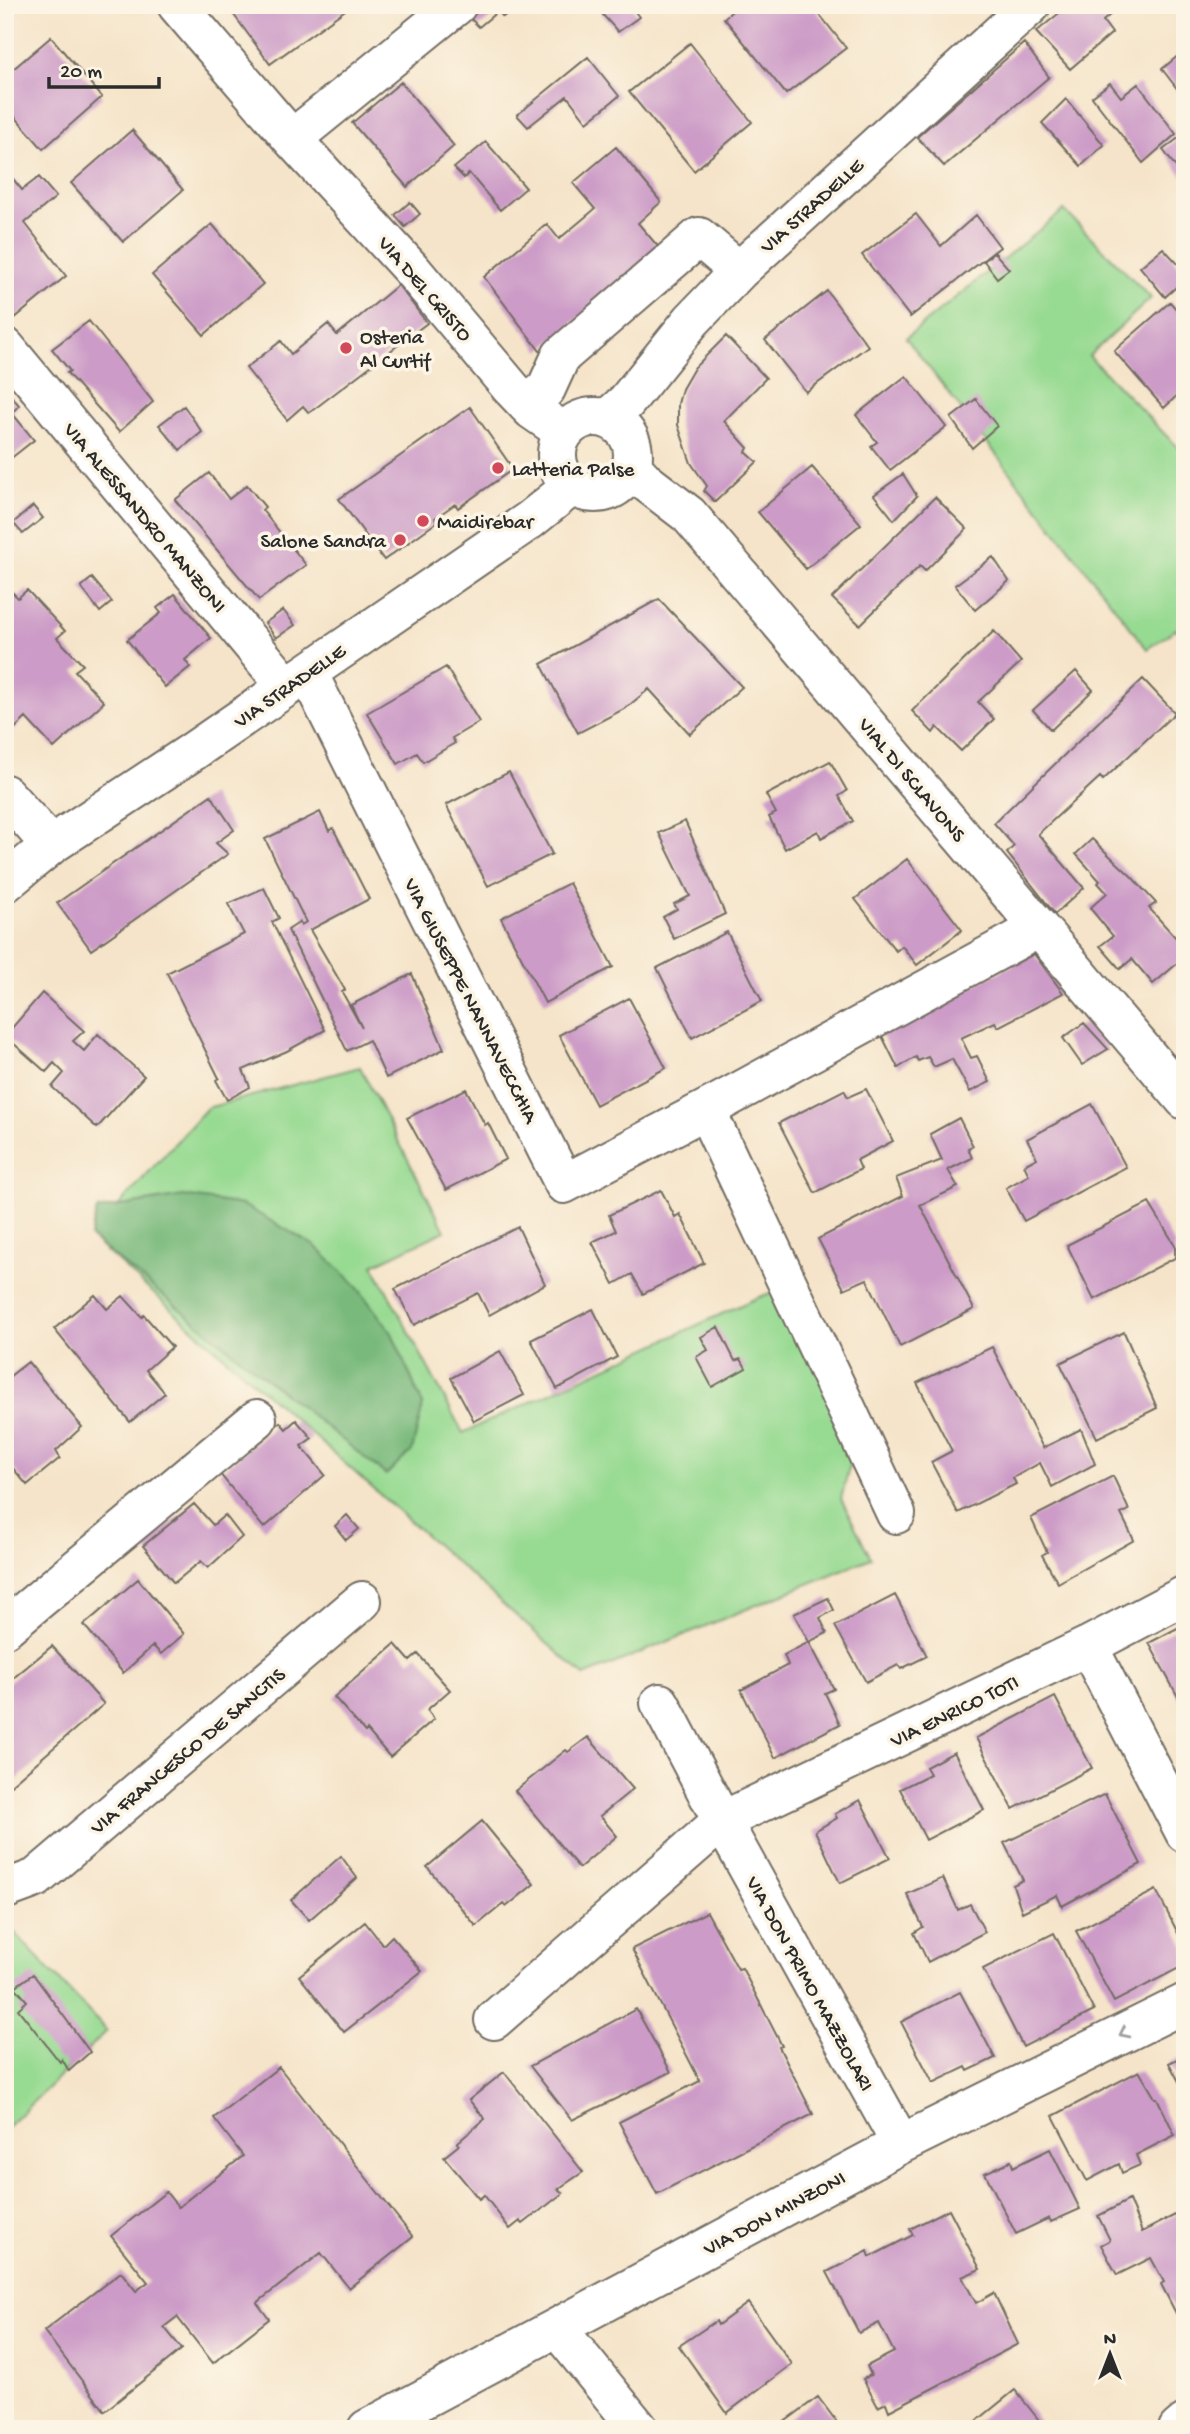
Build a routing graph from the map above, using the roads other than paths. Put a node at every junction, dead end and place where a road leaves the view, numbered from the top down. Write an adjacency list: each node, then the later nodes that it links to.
1 (177, 5): 4 (street, VIA DEL CRISTO)
2 (457, 5): 4 (street)
3 (1031, 5): 5 (street, VIA STRADELLE)
4 (292, 139): 7 (street, VIA DEL CRISTO)
5 (739, 271): 7 (street); 8 (street, VIA STRADELLE)
6 (5, 347): 12 (street, VIA ALESSANDRO MANZONI)
7 (527, 405): 9 (street, VIA DEL CRISTO)
8 (607, 419): 9 (street); 10 (street)
9 (564, 432): 11 (street)
10 (632, 467): 11 (street); 16 (street, VIAL DI SCLAVONS)
11 (572, 486): 12 (street, VIA STRADELLE)
12 (297, 680): 14 (street, VIA STRADELLE); 18 (street, VIA GIUSEPPE NANNAVECCHIA)
13 (5, 794): 14 (street)
14 (51, 845): 15 (street, VIA STRADELLE)
15 (5, 883)
16 (1040, 928): 17 (street, VIAL DI SCLAVONS); 18 (street, VIA GIUSEPPE NANNAVECCHIA)
17 (1185, 1100)
18 (706, 1110): 20 (street)
19 (257, 1419): 23 (street)
20 (896, 1514)
21 (1185, 1595): 24 (street, VIA ENRICO TOTI)
22 (362, 1601): 28 (street, VIA FRANCESCO DE SANCTIS)
23 (5, 1628)
24 (1088, 1646): 26 (street, VIA ENRICO TOTI); 27 (street)
25 (660, 1703): 26 (street, VIA DON PRIMO MAZZOLARI)
26 (722, 1821): 30 (street); 31 (street, VIA DON PRIMO MAZZOLARI)
27 (1185, 1833)
28 (5, 1887)
29 (1185, 2003): 31 (street, VIA DON MINZONI, one-way to 31)
30 (494, 2020)
31 (901, 2144): 32 (street, VIA DON MINZONI)
32 (557, 2328): 34 (street, VIA DON MINZONI); 35 (street)
33 (1185, 2423): 36 (street)
34 (367, 2429)
35 (639, 2429)
36 (1178, 2429)

